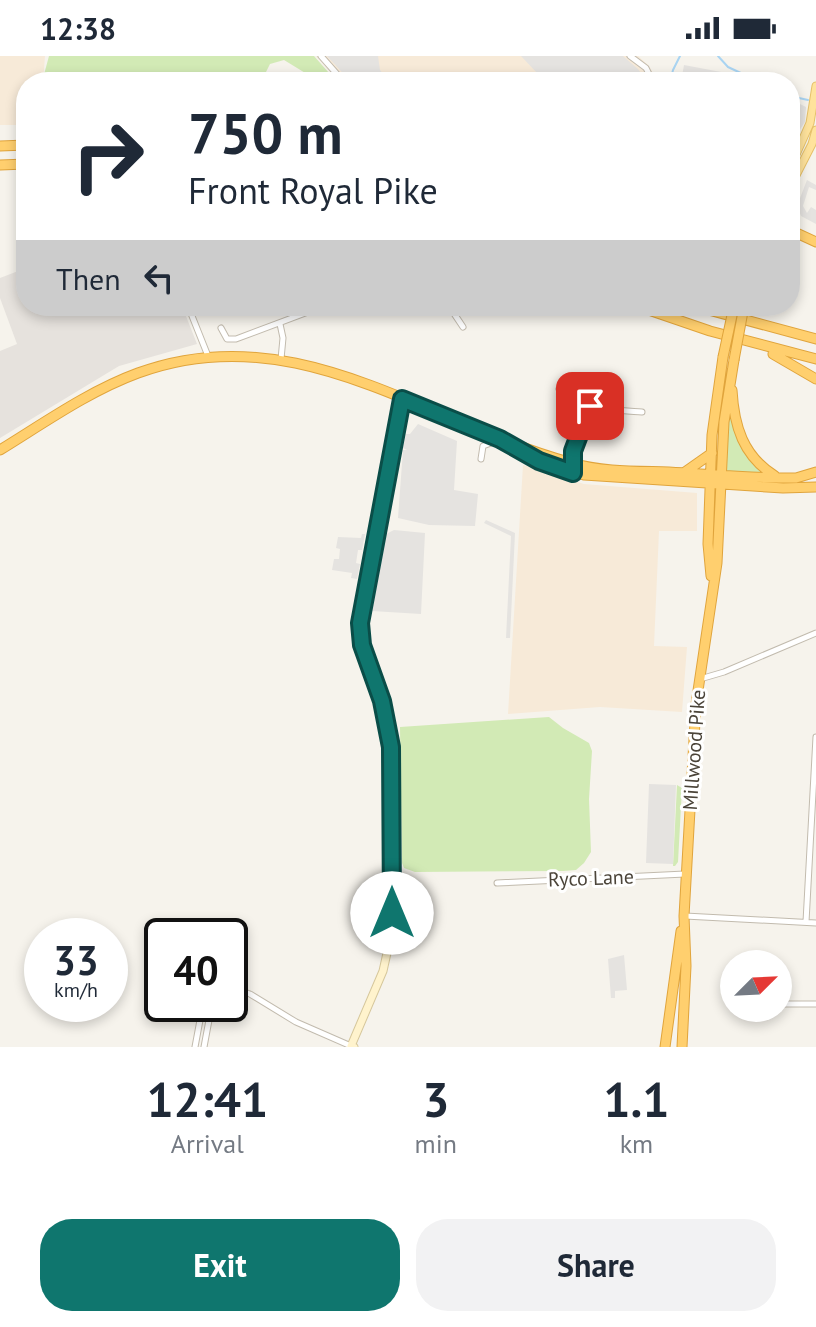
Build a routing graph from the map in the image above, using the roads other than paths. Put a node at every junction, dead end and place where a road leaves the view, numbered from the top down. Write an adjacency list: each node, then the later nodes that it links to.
1 (321, 56): 3 (street)
2 (630, 56): 4 (street)
3 (335, 72)
4 (647, 72)
5 (816, 86): 7 (main road)
6 (816, 130): 8 (main road)
7 (800, 147)
8 (800, 155)
9 (192, 316): 21 (street)
10 (300, 316): 16 (street)
11 (456, 316): 17 (street)
12 (666, 316): 19 (highway)
13 (726, 316): 20 (highway)
14 (733, 316): 24 (highway, Millwood Pike, bridge)
15 (741, 316): 24 (highway, Millwood Pike, bridge)
16 (280, 324): 18 (street); 22 (street)
17 (463, 327)
18 (221, 328)
19 (710, 331): 23 (highway); 25 (highway)
20 (816, 339)
21 (208, 356): 22 (highway); 31 (highway)
22 (281, 359): 27 (highway)
23 (816, 359)
24 (729, 362): 32 (highway, Millwood Pike); 37 (highway); 38 (highway, Millwood Pike)
25 (816, 379)
26 (559, 389): 28 (street)
27 (402, 399): 30 (highway); 54 (street)
28 (590, 406): 29 (street); 34 (street)
29 (642, 412)
30 (500, 439): 33 (street); 34 (highway)
31 (0, 450)
32 (712, 453): 36 (highway); 38 (highway, Millwood Pike)
33 (481, 459)
34 (572, 468): 36 (highway); 38 (highway)
35 (816, 472): 37 (highway)
36 (683, 473): 38 (highway)
37 (778, 478): 38 (highway)
38 (716, 479): 39 (highway); 41 (highway, Millwood Pike)
39 (816, 487)
40 (816, 633): 41 (street)
41 (699, 679): 44 (highway, Millwood Pike)
42 (816, 737): 43 (street)
43 (813, 841): 47 (street)
44 (686, 874): 45 (street, Ryco Lane); 46 (highway, Millwood Pike)
45 (497, 883)
46 (684, 916): 47 (street); 57 (highway, Millwood Pike); 58 (highway, Millwood Pike)
47 (806, 922): 48 (street)
48 (816, 923)
49 (248, 994): 54 (street)
50 (792, 1004): 51 (street)
51 (816, 1004)
52 (200, 1022): 55 (street)
53 (209, 1022): 56 (street)
54 (352, 1046)
55 (195, 1047)
56 (204, 1047)
57 (665, 1047)
58 (682, 1047)

